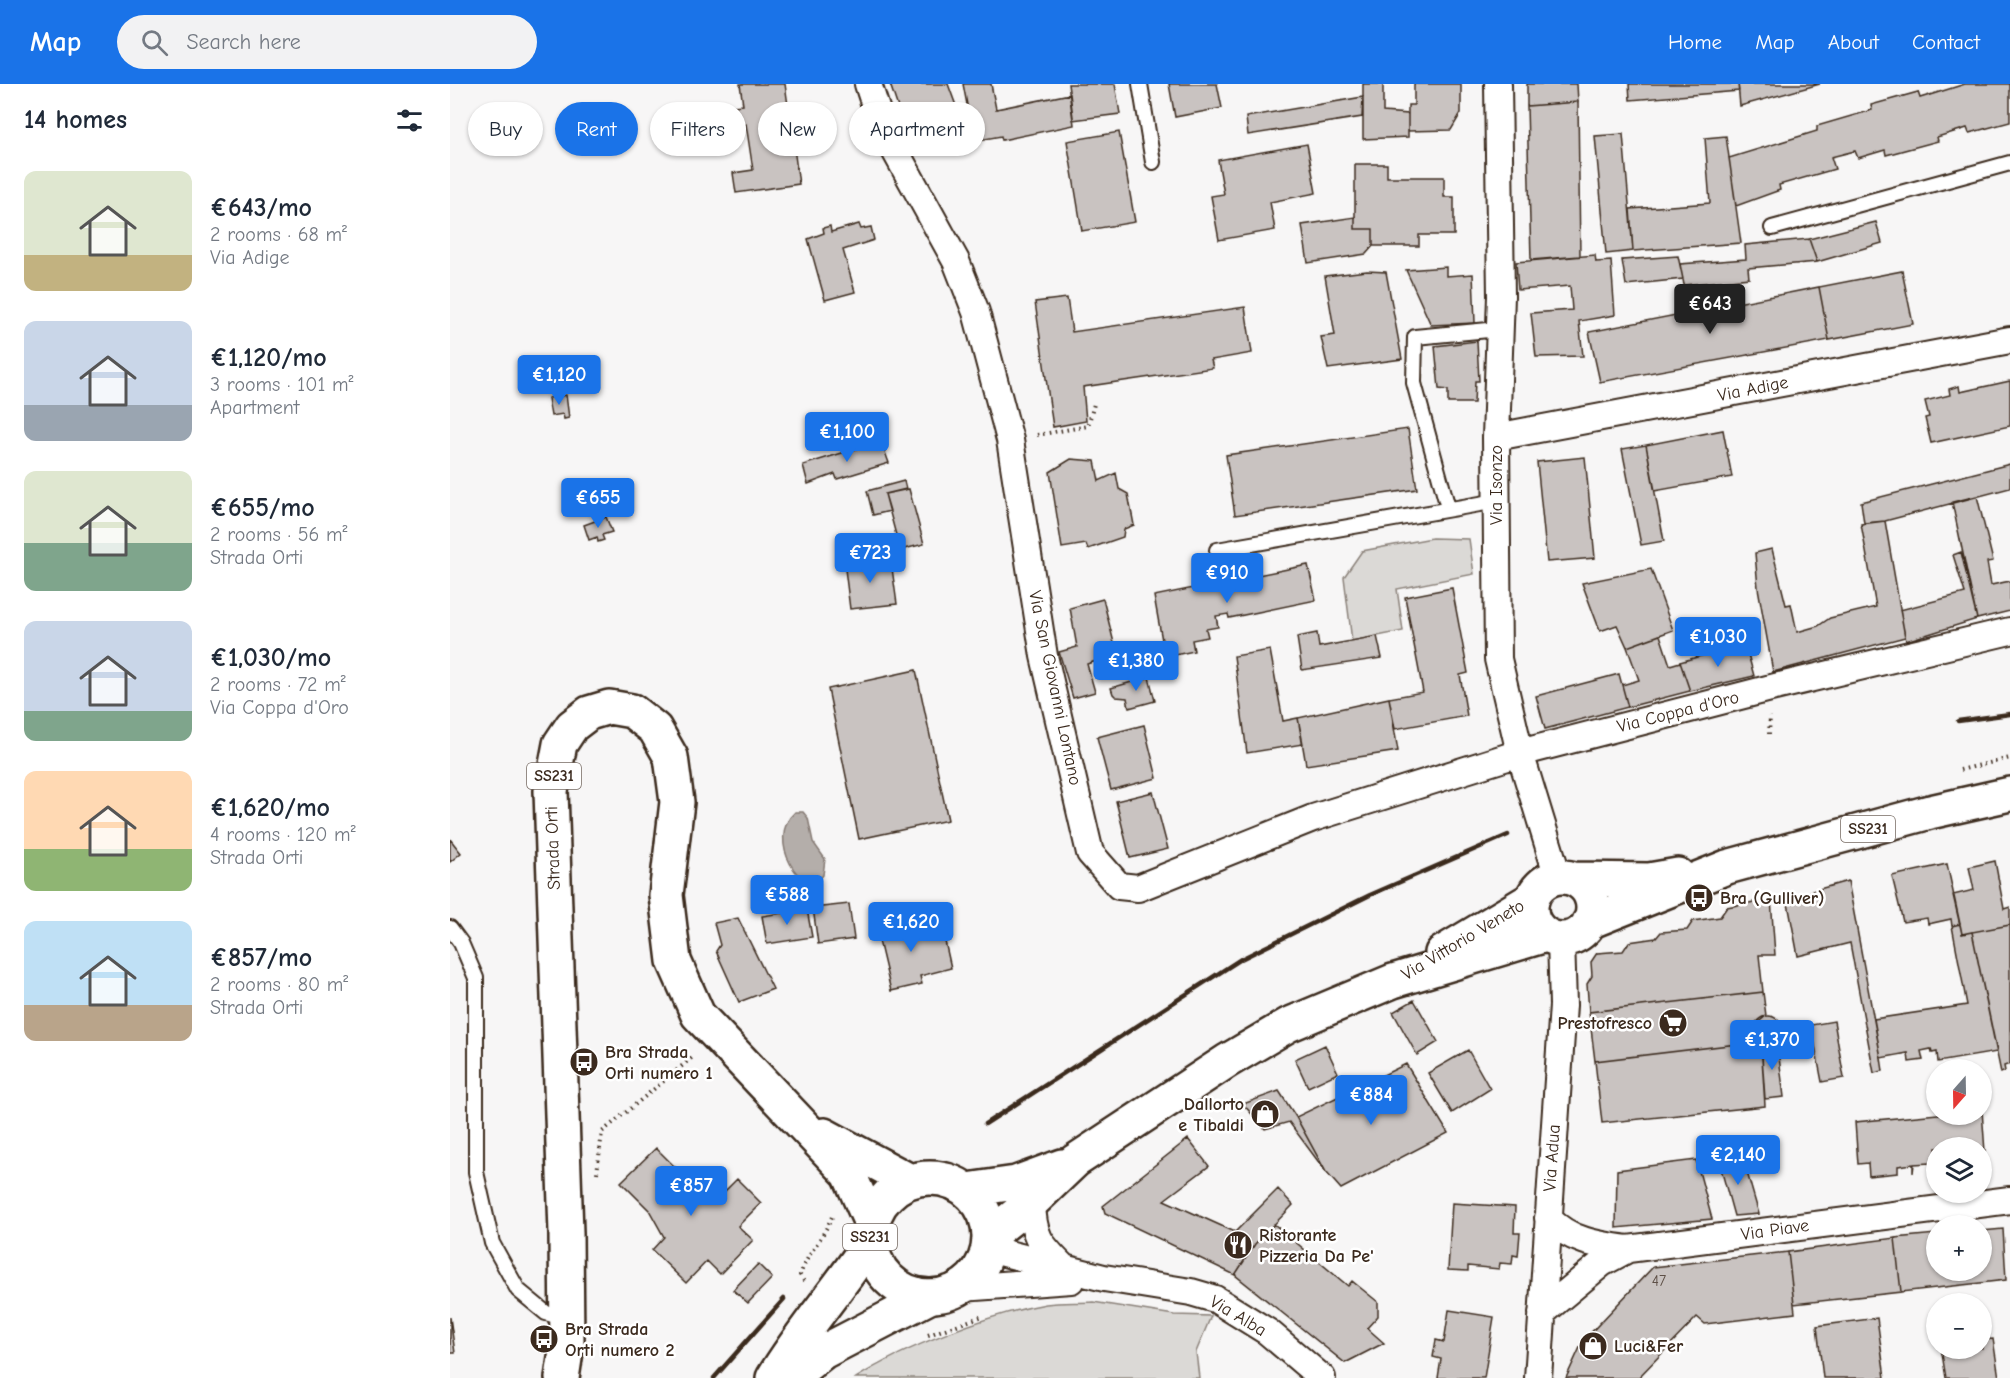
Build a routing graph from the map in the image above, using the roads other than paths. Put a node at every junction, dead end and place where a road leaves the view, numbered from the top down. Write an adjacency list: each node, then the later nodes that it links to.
1 (867, 84): 14 (street, Via San Giovanni Lontano)
2 (1140, 84): 4 (lane)
3 (1498, 84): 7 (street, Via Isonzo)
4 (1153, 162)
5 (2010, 163): 6 (lane)
6 (1772, 228)
7 (1499, 329): 9 (street, Via Isonzo); 11 (lane)
8 (2010, 340): 9 (street, Via Adige)
9 (1496, 436): 10 (street, Via Isonzo)
10 (1497, 501): 11 (lane); 14 (street, Via Isonzo)
11 (1448, 508): 12 (lane)
12 (1216, 550)
13 (2010, 631): 14 (street, Via Coppa d'Oro)
14 (1521, 753): 17 (street, Via Isonzo)
15 (2010, 794): 16 (main road, SS231)
16 (1727, 867): 17 (main road, SS231); 19 (main road, SS231)
17 (1566, 878): 18 (main road, SS231); 19 (main road)
18 (1532, 899): 21 (main road); 22 (main road, Via Vittorio Veneto / SS231)
19 (1590, 922): 21 (main road, SS231)
20 (450, 928): 37 (lane)
21 (1554, 937): 22 (main road, Via Vittorio Veneto / SS231); 29 (street, Via Adua)
22 (1393, 981): 24 (main road, Via Vittorio Veneto / SS231)
23 (807, 1127): 25 (main road, Strada Orti / SS231); 30 (main road, Strada Orti / SS231); 37 (main road, Strada Orti / SS231)
24 (1075, 1161): 26 (main road, Via Vittorio Veneto / SS231); 28 (main road, Via Vittorio Veneto / SS231)
25 (910, 1180): 26 (main road, SS231); 30 (main road, SS231)
26 (967, 1191): 31 (main road)
27 (2010, 1200): 32 (street, Via Piave)
28 (1032, 1202): 31 (main road, Via Vittorio Veneto / SS231); 33 (street)
29 (1548, 1218): 32 (street, Via Piave); 36 (street, Via Adua)
30 (871, 1233): 35 (main road, SS231); 39 (main road)
31 (988, 1243): 33 (street, Via Alba); 35 (main road, SS231)
32 (1628, 1249): 36 (street)
33 (1065, 1269): 34 (street, Via Alba)
34 (1104, 1278): 35 (street, Via Alba); 41 (street, Via Alba)
35 (946, 1292): 40 (main road)
36 (1542, 1313): 42 (street, Via Adua)
37 (566, 1319): 38 (main road, Strada Orti / SS231)
38 (562, 1378)
39 (773, 1378)
40 (790, 1378)
41 (1322, 1378)
42 (1538, 1378)

